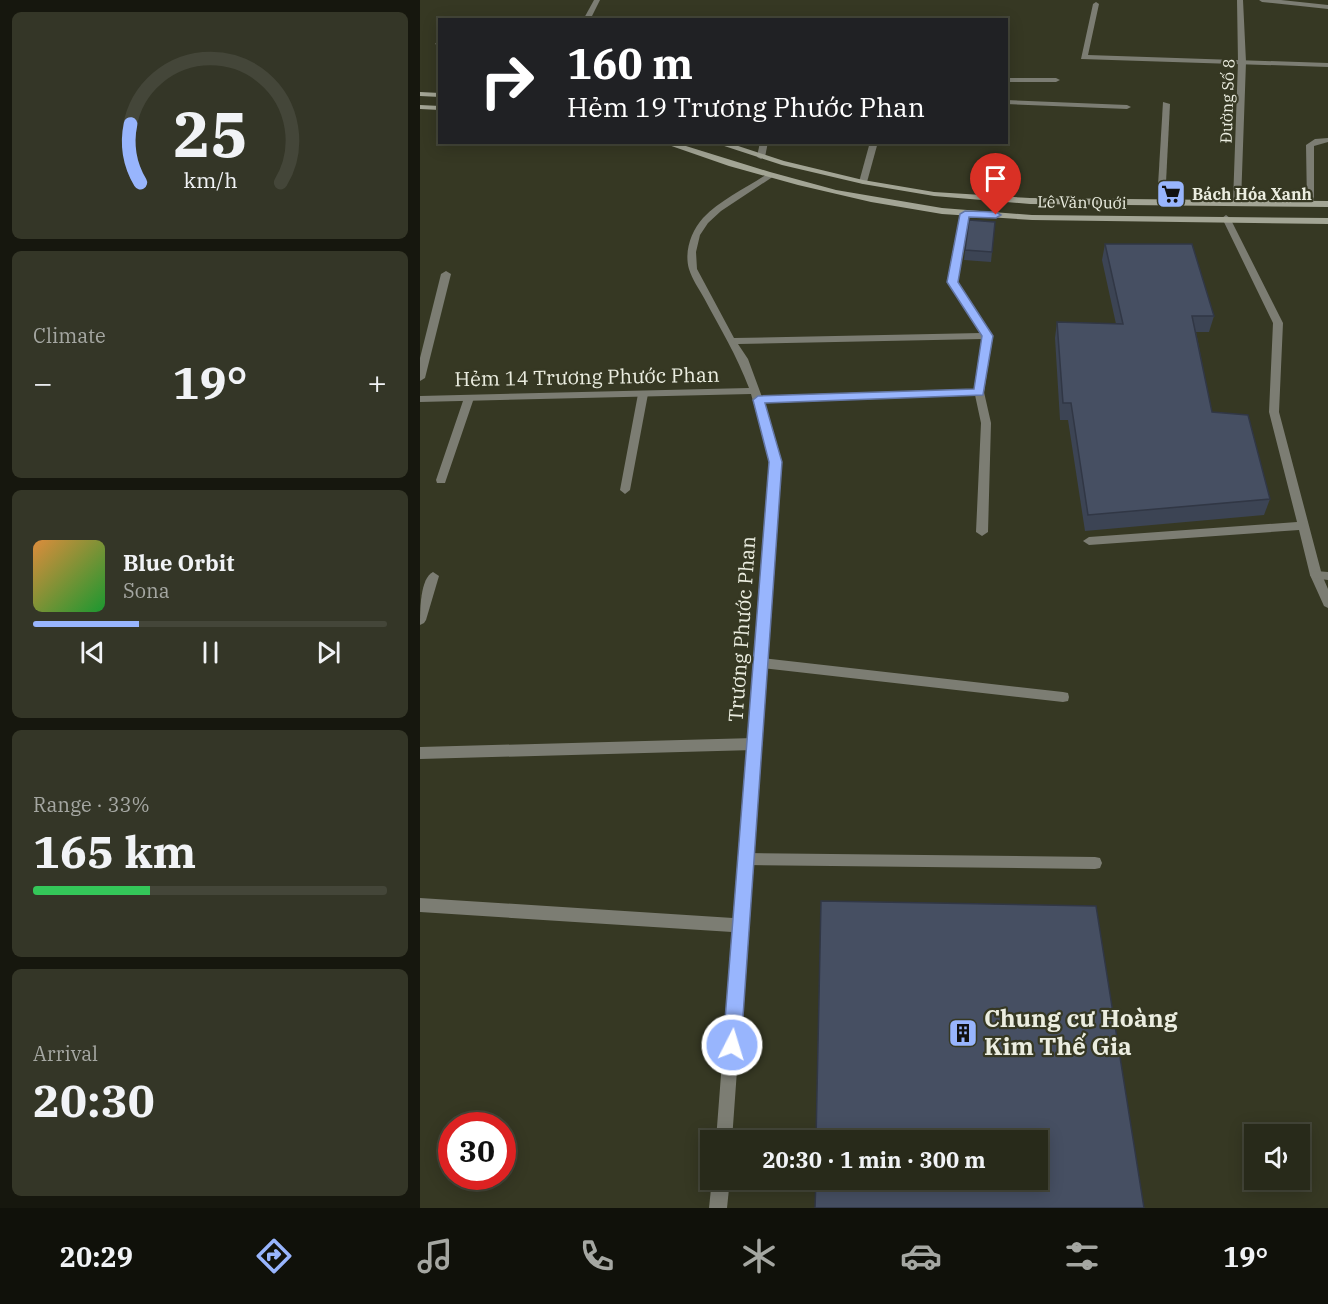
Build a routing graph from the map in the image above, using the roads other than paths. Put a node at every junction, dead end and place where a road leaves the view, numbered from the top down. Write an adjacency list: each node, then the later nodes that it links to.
1 (597, 0): 6 (street)
2 (1240, 0): 7 (street, Đường Số 8)
3 (1262, 0): 5 (street)
4 (1096, 4): 7 (street)
5 (1328, 7)
6 (587, 18)
7 (1242, 62): 8 (street); 27 (street, Đường Số 8)
8 (1328, 65)
9 (1008, 80): 10 (street)
10 (1056, 80)
11 (420, 94): 12 (main road)
12 (438, 95)
13 (1008, 102): 16 (street)
14 (1166, 104): 26 (street)
15 (420, 107): 17 (main road)
16 (1127, 107)
17 (438, 108)
18 (1328, 140): 28 (street)
19 (670, 144): 24 (main road, Lê Văn Quới)
20 (722, 144): 23 (main road, Lê Văn Quới)
21 (764, 144): 23 (street)
22 (873, 144): 25 (street)
23 (761, 157): 25 (main road, Lê Văn Quới)
24 (770, 176): 30 (main road, Lê Văn Quới); 35 (street, Trương Phước Phan)
25 (863, 182): 26 (main road, Lê Văn Quới)
26 (1161, 202): 27 (main road, Lê Văn Quới)
27 (1237, 202): 28 (main road, Lê Văn Quới)
28 (1311, 202): 29 (main road, Lê Văn Quới)
29 (1328, 204)
30 (965, 214): 31 (main road, Lê Văn Quới); 34 (street)
31 (1226, 218): 32 (main road, Lê Văn Quới); 44 (street)
32 (1328, 221)
33 (446, 274): 36 (street)
34 (988, 336): 35 (street); 37 (street)
35 (730, 341): 39 (street, Trương Phước Phan)
36 (420, 378)
37 (979, 392): 39 (street, Hẻm 14 Trương Phước Phan); 45 (street)
38 (643, 394): 39 (street, Hẻm 14 Trương Phước Phan); 40 (street, Hẻm 14 Trương Phước Phan); 43 (street)
39 (757, 395): 51 (street, Trương Phước Phan)
40 (469, 398): 41 (street, Hẻm 14 Trương Phước Phan); 42 (street)
41 (420, 399)
42 (441, 480)
43 (625, 490)
44 (1303, 526): 46 (street); 47 (street)
45 (982, 532)
46 (1089, 541)
47 (1322, 575): 49 (street)
48 (433, 576): 50 (street)
49 (1328, 603)
50 (420, 620)
51 (760, 663): 52 (street); 53 (street, Trương Phước Phan)
52 (1063, 697)
53 (754, 744): 54 (street); 55 (street, Trương Phước Phan)
54 (420, 753)
55 (746, 859): 56 (street); 58 (street, Trương Phước Phan)
56 (1095, 862)
57 (420, 905): 58 (street)
58 (742, 926): 59 (street, Trương Phước Phan)
59 (725, 1130)
60 (719, 1190): 61 (street)
61 (718, 1208)

